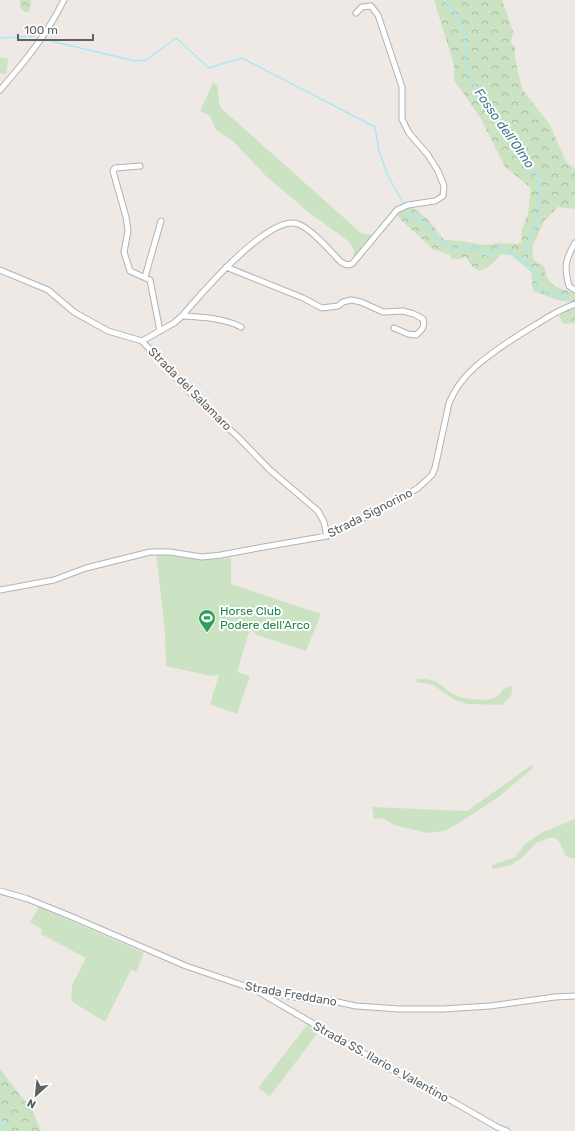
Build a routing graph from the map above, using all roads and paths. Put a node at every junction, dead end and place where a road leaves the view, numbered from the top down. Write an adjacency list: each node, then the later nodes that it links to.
1 (64, 0): 3 (street)
2 (356, 13): 7 (street)
3 (0, 90)
4 (140, 166): 9 (street)
5 (161, 221): 9 (street)
6 (575, 243): 10 (street)
7 (226, 267): 12 (street); 14 (street)
8 (0, 270): 16 (street, Strada del Salamaro)
9 (145, 277): 15 (street)
10 (575, 290)
11 (575, 304): 17 (street, Strada Signorino)
12 (182, 316): 13 (street); 15 (street)
13 (241, 327)
14 (394, 328)
15 (160, 331): 16 (street)
16 (142, 341): 17 (street, Strada del Salamaro)
17 (327, 536): 18 (street, Strada Signorino)
18 (0, 590)
19 (0, 892): 20 (street, Strada Freddano)
20 (256, 990): 21 (street, Strada Freddano); 22 (street, Strada SS. Ilario e Valentino)
21 (575, 996)
22 (508, 1131)

